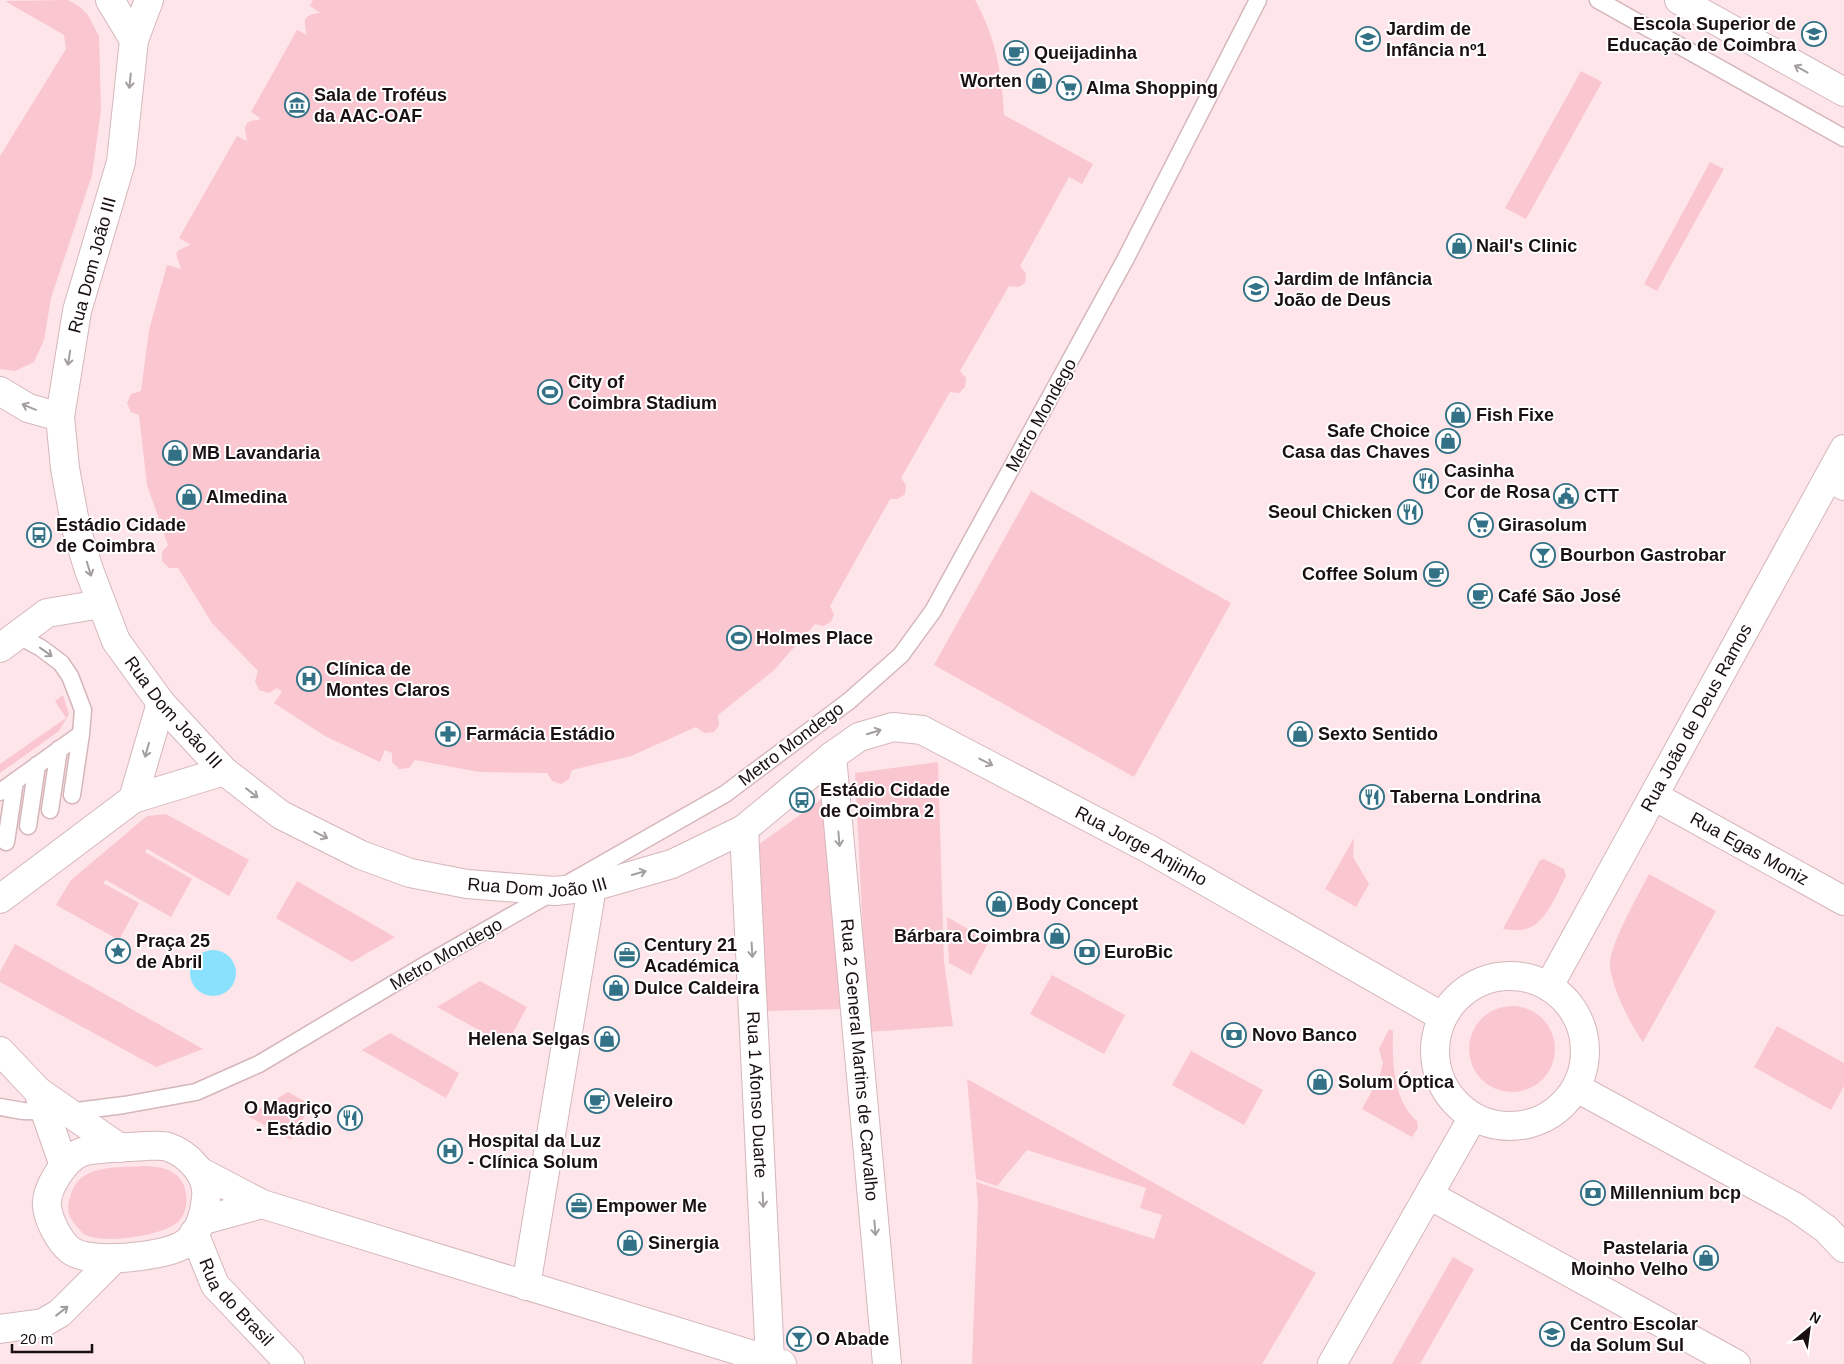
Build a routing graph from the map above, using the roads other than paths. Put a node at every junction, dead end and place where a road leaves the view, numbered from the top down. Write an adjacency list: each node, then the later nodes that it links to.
1 (110, 0): 6 (street)
2 (149, 0): 6 (street, Rua Dom João III)
3 (1258, 0): 31 (lane, Metro Mondego)
4 (1598, 0): 8 (lane)
5 (1679, 0): 7 (street, one-way to 5)
6 (134, 40): 10 (street, Rua Dom João III, one-way to 10)
7 (1844, 92)
8 (1844, 138)
9 (0, 391): 10 (street, one-way to 9)
10 (60, 417): 13 (street, Rua Dom João III, one-way to 13)
11 (1844, 449): 12 (street, Rua João de Deus Ramos)
12 (1836, 482): 24 (street, Rua João de Deus Ramos)
13 (101, 604): 14 (street); 15 (street, Rua Dom João III)
14 (9, 642): 16 (lane, one-way to 16)
15 (161, 703): 20 (street, Rua Dom João III); 25 (street, one-way to 25)
16 (81, 734): 17 (lane); 23 (lane)
17 (59, 749): 19 (lane); 26 (lane)
18 (832, 756): 28 (street, Rua Dom João III); 35 (street, Rua Jorge Anjinho, one-way to 35); 53 (street, Rua 2 General Martins de Carvalho, one-way to 53)
19 (37, 765): 21 (lane); 27 (lane)
20 (224, 771): 25 (street); 31 (street, Rua Dom João III, one-way to 31)
21 (15, 781): 22 (lane); 29 (lane)
22 (0, 792)
23 (72, 795)
24 (1654, 796): 33 (street, Rua Egas Moniz); 34 (street, Rua João de Deus Ramos)
25 (133, 799): 32 (street)
26 (50, 810)
27 (28, 826)
28 (744, 829): 30 (street, Rua Dom João III, one-way to 28); 51 (street, Rua 1 Afonso Duarte, one-way to 51)
29 (6, 842)
30 (592, 887): 31 (street, Rua Dom João III); 49 (street)
31 (555, 891): 38 (lane, Metro Mondego)
32 (0, 899)
33 (1844, 902)
34 (1549, 986): 35 (street); 37 (street)
35 (1443, 1017): 40 (street)
36 (0, 1051): 38 (street)
37 (1577, 1088): 40 (street); 47 (street)
38 (51, 1105): 39 (lane, Metro Mondego); 41 (street); 42 (street)
39 (0, 1107)
40 (1473, 1117): 44 (street)
41 (120, 1148): 42 (street, Rua do Brasil); 43 (street, Rua do Brasil)
42 (64, 1166): 48 (street, Rua do Brasil)
43 (201, 1172): 45 (street); 46 (street, Rua do Brasil)
44 (1429, 1195): 54 (street); 55 (street)
45 (262, 1204): 46 (street); 49 (street)
46 (199, 1226): 48 (street, Rua do Brasil); 52 (street, Rua do Brasil)
47 (1844, 1248)
48 (115, 1258): 50 (street, one-way to 48)
49 (526, 1286): 51 (street)
50 (0, 1329)
51 (776, 1362)
52 (290, 1364)
53 (887, 1364)
54 (1332, 1364)
55 (1736, 1364)

